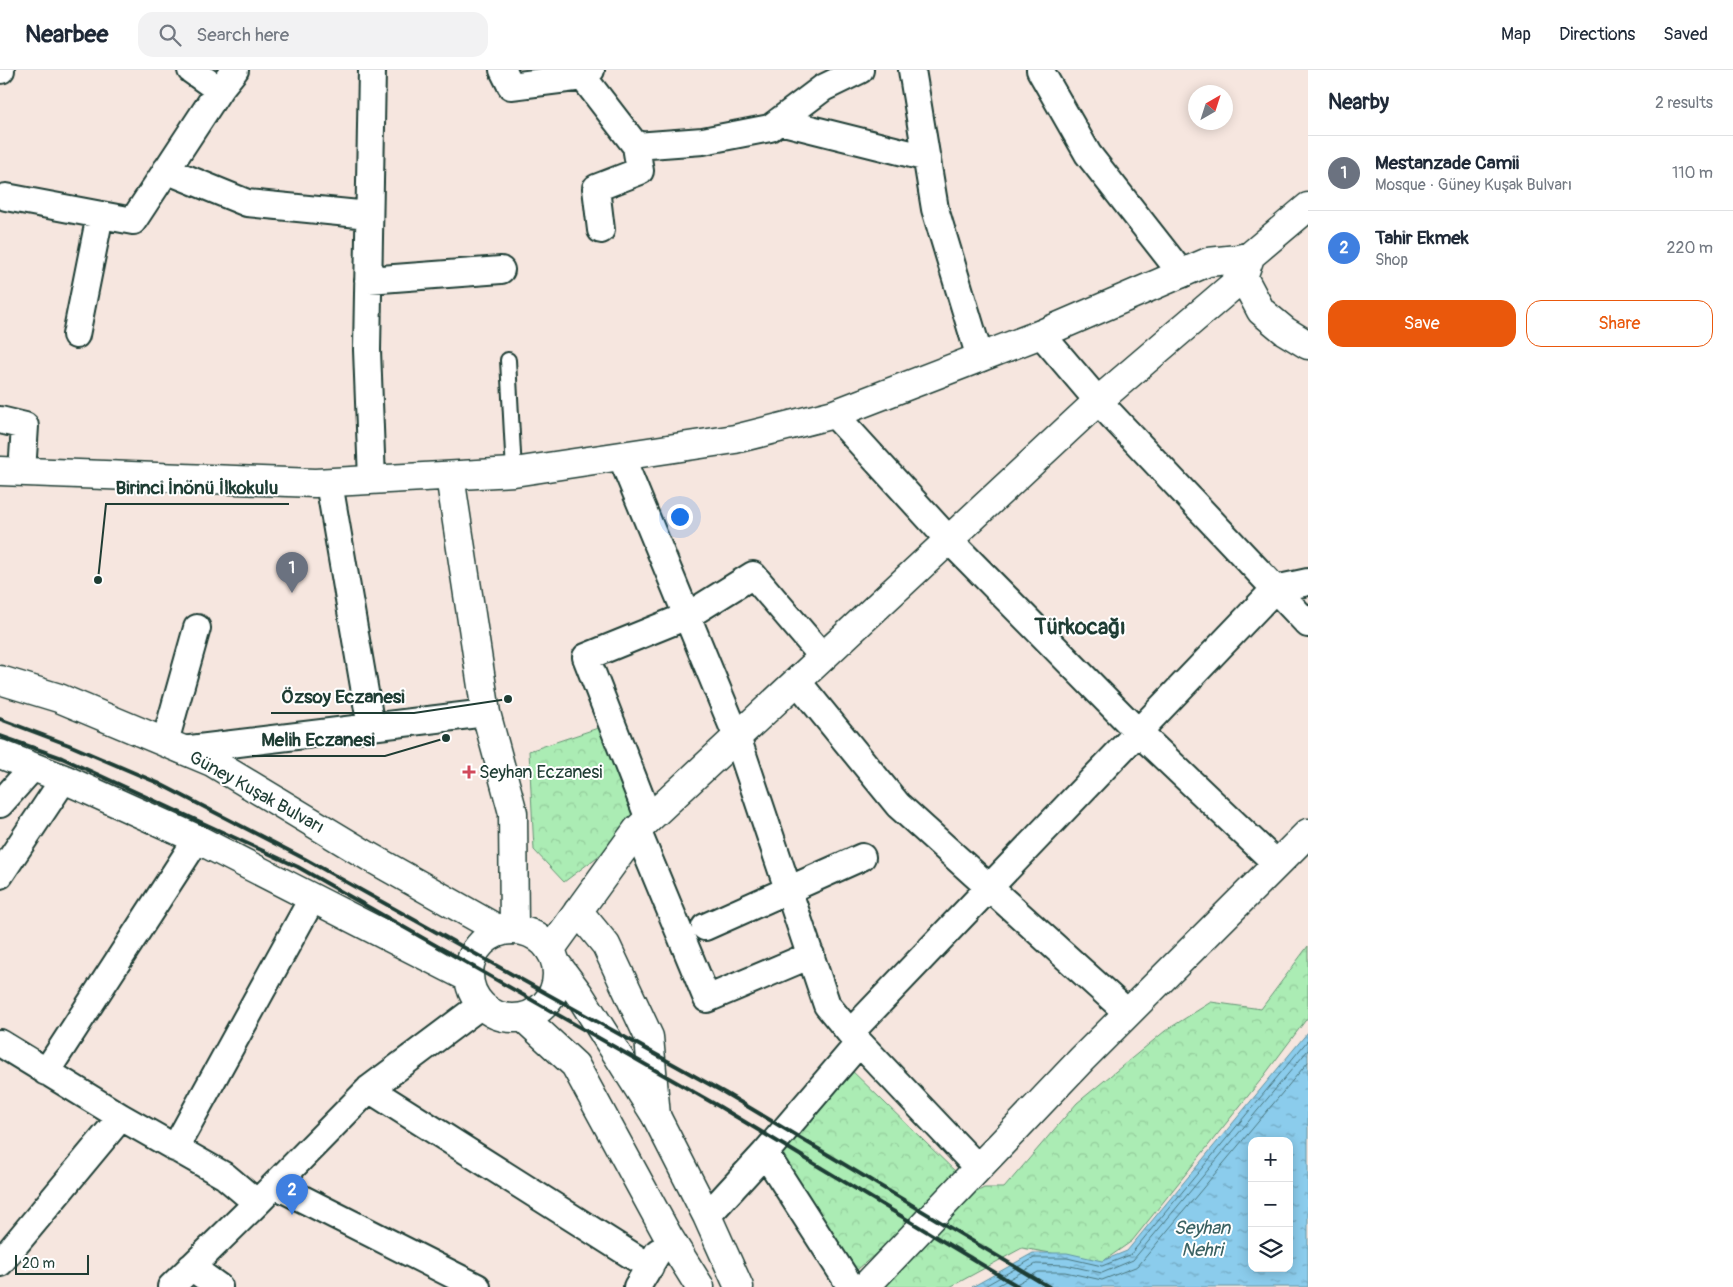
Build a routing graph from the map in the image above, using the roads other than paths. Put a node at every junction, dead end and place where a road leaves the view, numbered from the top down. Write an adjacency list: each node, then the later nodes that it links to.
1 (191, 70): 9 (street)
2 (235, 70): 9 (street)
3 (372, 70): 17 (street)
4 (503, 70): 8 (street)
5 (860, 70): 10 (street)
6 (912, 70): 12 (street)
7 (1040, 70): 21 (street)
8 (587, 74): 11 (street)
9 (219, 90): 13 (street)
10 (779, 121): 11 (street); 12 (street)
11 (636, 146): 18 (street)
12 (927, 158): 26 (street)
13 (166, 170): 16 (street); 17 (street)
14 (6, 197): 16 (street)
15 (1308, 207): 19 (main road)
16 (100, 215): 24 (street)
17 (369, 215): 22 (street)
18 (601, 230)
19 (1247, 267): 21 (main road); 25 (main road); 28 (main road)
20 (501, 270): 22 (street)
21 (1182, 274): 23 (main road)
22 (368, 280): 35 (street)
23 (1040, 334): 26 (main road); 28 (street)
24 (76, 335)
25 (1308, 345)
26 (980, 358): 29 (main road)
27 (508, 360): 33 (lane)
28 (1098, 401): 37 (main road); 39 (street)
29 (834, 414): 31 (main road); 37 (street)
30 (0, 420): 32 (street)
31 (621, 456): 33 (main road); 40 (street)
32 (11, 471): 36 (main road)
33 (514, 472): 34 (main road)
34 (450, 476): 35 (main road); 46 (main road)
35 (372, 480): 36 (main road)
36 (328, 483): 47 (street)
37 (949, 540): 43 (main road); 48 (street)
38 (1308, 582): 39 (street)
39 (1275, 588): 41 (street); 48 (street)
40 (686, 616): 43 (street); 49 (street); 55 (street)
41 (1308, 624)
42 (197, 628): 50 (street)
43 (823, 657): 45 (main road)
44 (0, 680): 50 (main road, Güney Kuşak Bulvarı)
45 (797, 681): 49 (main road); 61 (street)
46 (486, 713): 47 (street); 66 (main road)
47 (371, 727): 50 (street)
48 (1138, 732): 59 (street); 61 (street)
49 (736, 737): 55 (main road); 62 (street)
50 (174, 746): 66 (main road, Güney Kuşak Bulvarı)
51 (0, 754): 52 (main road)
52 (33, 767): 53 (main road); 54 (street)
53 (64, 780): 57 (main road); 60 (street)
54 (0, 804)
55 (643, 824): 64 (main road); 67 (street)
56 (1308, 833): 59 (main road)
57 (197, 839): 63 (main road); 75 (street)
58 (862, 857): 62 (street)
59 (1277, 864): 71 (main road)
60 (0, 875)
61 (989, 888): 71 (street); 73 (street)
62 (788, 890): 65 (street); 67 (street)
63 (312, 899): 69 (main road); 79 (street)
64 (578, 911): 68 (main road); 77 (main road)
65 (704, 926)
66 (508, 930): 68 (main road); 69 (main road)
67 (811, 955): 73 (street)
68 (553, 956): 72 (main road); 77 (main road)
69 (469, 978): 70 (main road)
70 (481, 1005): 72 (main road); 76 (street)
71 (1128, 1013): 81 (main road)
72 (523, 1017): 84 (main road)
73 (855, 1038): 80 (street); 81 (street)
74 (1, 1045): 75 (street)
75 (46, 1072): 78 (street)
76 (369, 1089): 82 (street); 87 (street)
77 (656, 1116): 83 (main road)
78 (121, 1117): 79 (street); 85 (street)
79 (175, 1148): 82 (street)
80 (765, 1153): 83 (street); 93 (street)
81 (978, 1168): 94 (main road)
82 (266, 1194): 86 (street); 90 (street)
83 (707, 1216): 92 (main road)
84 (668, 1236): 87 (street); 91 (main road)
85 (0, 1263)
86 (191, 1267): 88 (street); 89 (street)
87 (643, 1277)
88 (171, 1287)
89 (219, 1287)
90 (477, 1287)
91 (700, 1287)
92 (739, 1287)
93 (851, 1287)
94 (865, 1287)

